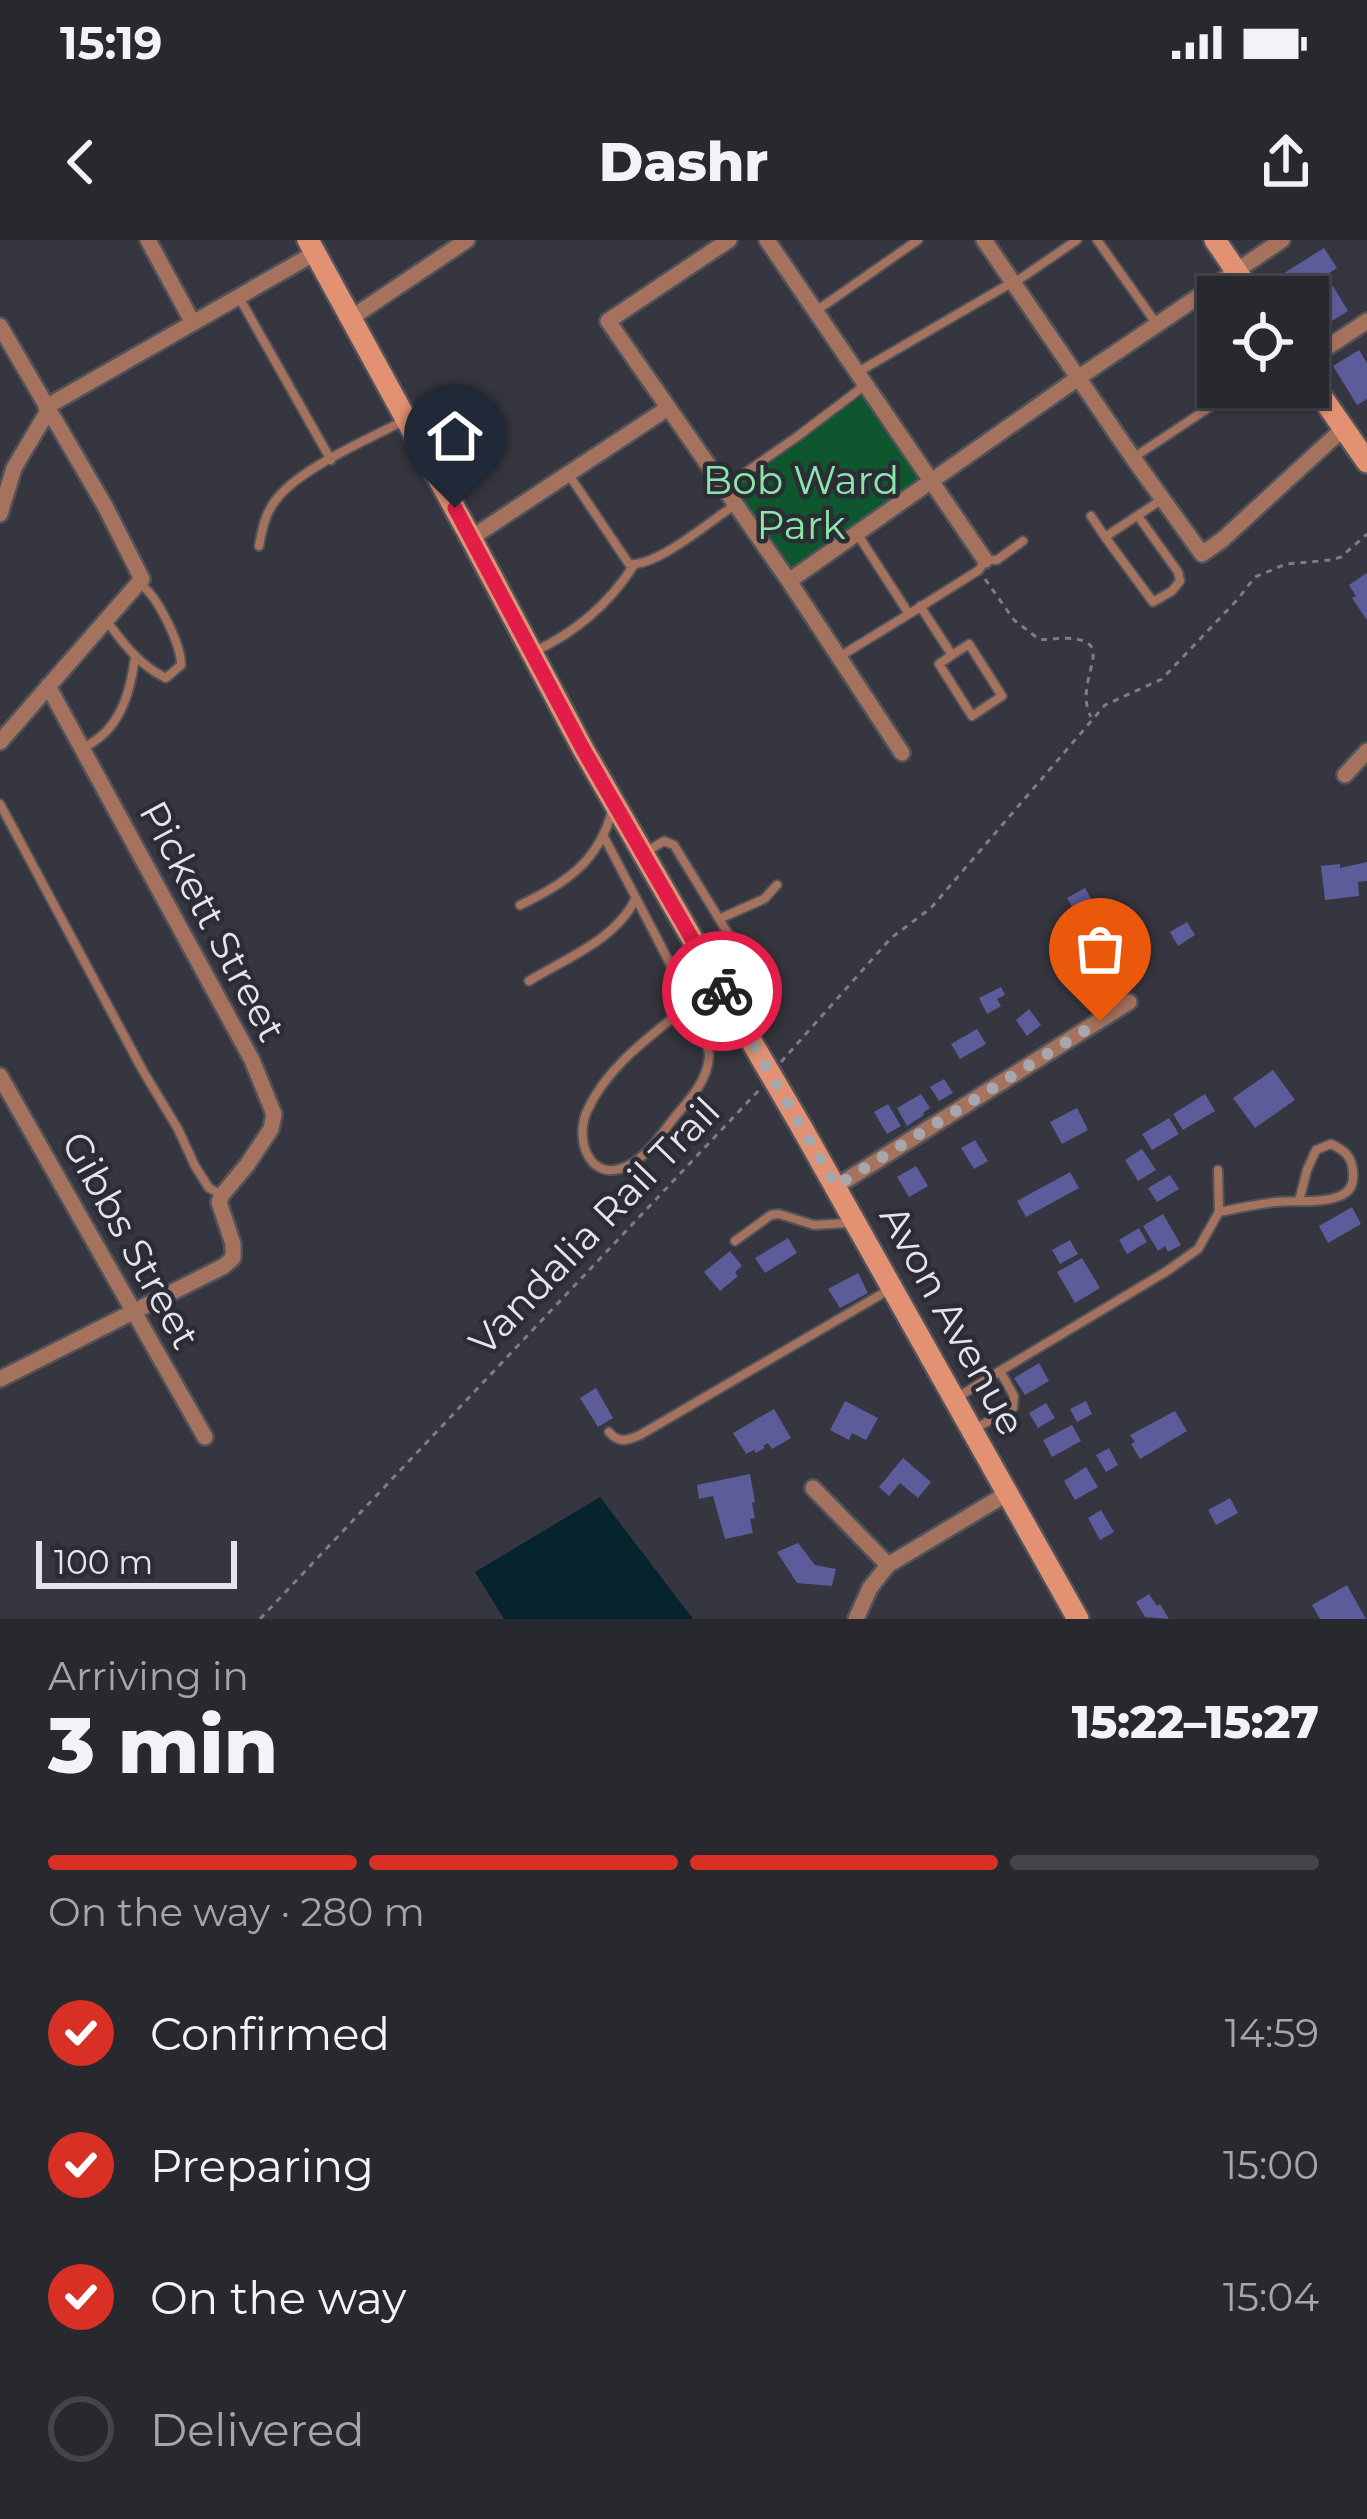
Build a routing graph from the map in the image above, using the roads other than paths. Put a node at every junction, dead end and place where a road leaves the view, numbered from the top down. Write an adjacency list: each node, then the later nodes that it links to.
1 (467, 240): 17 (street)
2 (729, 240): 26 (street)
3 (767, 240): 16 (street)
4 (918, 240): 16 (lane)
5 (984, 240): 14 (street)
6 (1078, 240): 14 (lane)
7 (1097, 240): 20 (lane)
8 (1215, 240): 12 (main road)
9 (1282, 240): 12 (street)
10 (154, 242): 19 (street)
11 (312, 247): 15 (street); 17 (main road, Avon Avenue)
12 (1237, 271): 13 (main road); 20 (street)
13 (1240, 276)
14 (1013, 283): 23 (street); 24 (lane)
15 (238, 297): 19 (street); 32 (lane)
16 (815, 312): 24 (street)
17 (351, 318): 29 (main road, Avon Avenue)
18 (1367, 321): 22 (street)
19 (193, 323): 28 (street)
20 (1156, 325): 23 (street)
21 (1, 330): 28 (street)
22 (1329, 346)
23 (1078, 378): 31 (street); 35 (street)
24 (860, 380): 35 (street); 36 (lane)
25 (1329, 405): 30 (main road)
26 (668, 408): 34 (street); 36 (street)
27 (1208, 408): 31 (lane)
28 (47, 409): 39 (street); 50 (street)
29 (406, 419): 32 (lane); 44 (main road, Avon Avenue)
30 (1345, 427): 33 (main road); 37 (street)
31 (1133, 458): 37 (street)
32 (331, 460): 46 (lane)
33 (1367, 462)
34 (568, 473): 44 (street); 48 (lane)
35 (930, 482): 42 (street); 47 (street)
36 (724, 488): 38 (street)
37 (1162, 499): 41 (lane)
38 (736, 505): 48 (lane); 49 (street)
39 (0, 514)
40 (1091, 516): 43 (lane)
41 (1138, 516): 43 (lane); 43 (lane)
42 (857, 533): 49 (street); 52 (lane)
43 (1106, 537)
44 (471, 538): 54 (main road, Avon Avenue)
45 (1023, 541): 47 (lane)
46 (259, 546)
47 (985, 560): 51 (lane)
48 (634, 565): 54 (lane)
49 (789, 581): 57 (street)
50 (139, 583): 53 (street); 56 (lane)
51 (920, 606): 52 (lane); 55 (lane)
52 (909, 614): 57 (lane)
53 (106, 620): 56 (lane); 58 (street)
54 (532, 653): 64 (main road, Avon Avenue)
55 (952, 655): 55 (lane)
56 (135, 656): 60 (lane)
57 (839, 657): 62 (street)
58 (48, 686): 59 (street); 60 (street, Pickett Street)
59 (2, 735)
60 (82, 748): 79 (street, Pickett Street)
61 (1367, 751): 63 (street)
62 (902, 753)
63 (1345, 776)
64 (614, 803): 66 (lane); 67 (main road, Avon Avenue)
65 (0, 804): 79 (lane)
66 (602, 836): 69 (lane); 70 (lane)
67 (643, 854): 71 (lane); 78 (main road, Avon Avenue, bridge)
68 (778, 885): 71 (lane)
69 (636, 898): 73 (lane); 75 (lane)
70 (520, 905)
71 (719, 919): 72 (lane)
72 (750, 948)
73 (529, 981)
74 (1129, 1002): 78 (street)
75 (689, 1005): 75 (lane)
76 (0, 1076): 85 (street, Gibbs Street)
77 (1218, 1170): 81 (lane)
78 (836, 1186): 82 (main road, Avon Avenue)
79 (225, 1191): 85 (street)
80 (1299, 1201): 80 (lane); 81 (lane)
81 (1219, 1212): 86 (lane)
82 (856, 1222): 83 (lane); 84 (main road, Avon Avenue)
83 (735, 1241)
84 (893, 1288): 88 (main road, Avon Avenue); 90 (lane)
85 (134, 1313): 87 (street); 91 (street, Gibbs Street)
86 (1000, 1371): 88 (lane); 89 (lane)
87 (0, 1379)
88 (956, 1399): 89 (main road, Avon Avenue)
89 (973, 1430): 93 (main road, Avon Avenue)
90 (610, 1432)
91 (206, 1436)
92 (813, 1487): 94 (street)
93 (1008, 1493): 94 (street); 96 (main road, Avon Avenue)
94 (888, 1564): 95 (street)
95 (856, 1619)
96 (1078, 1619)

